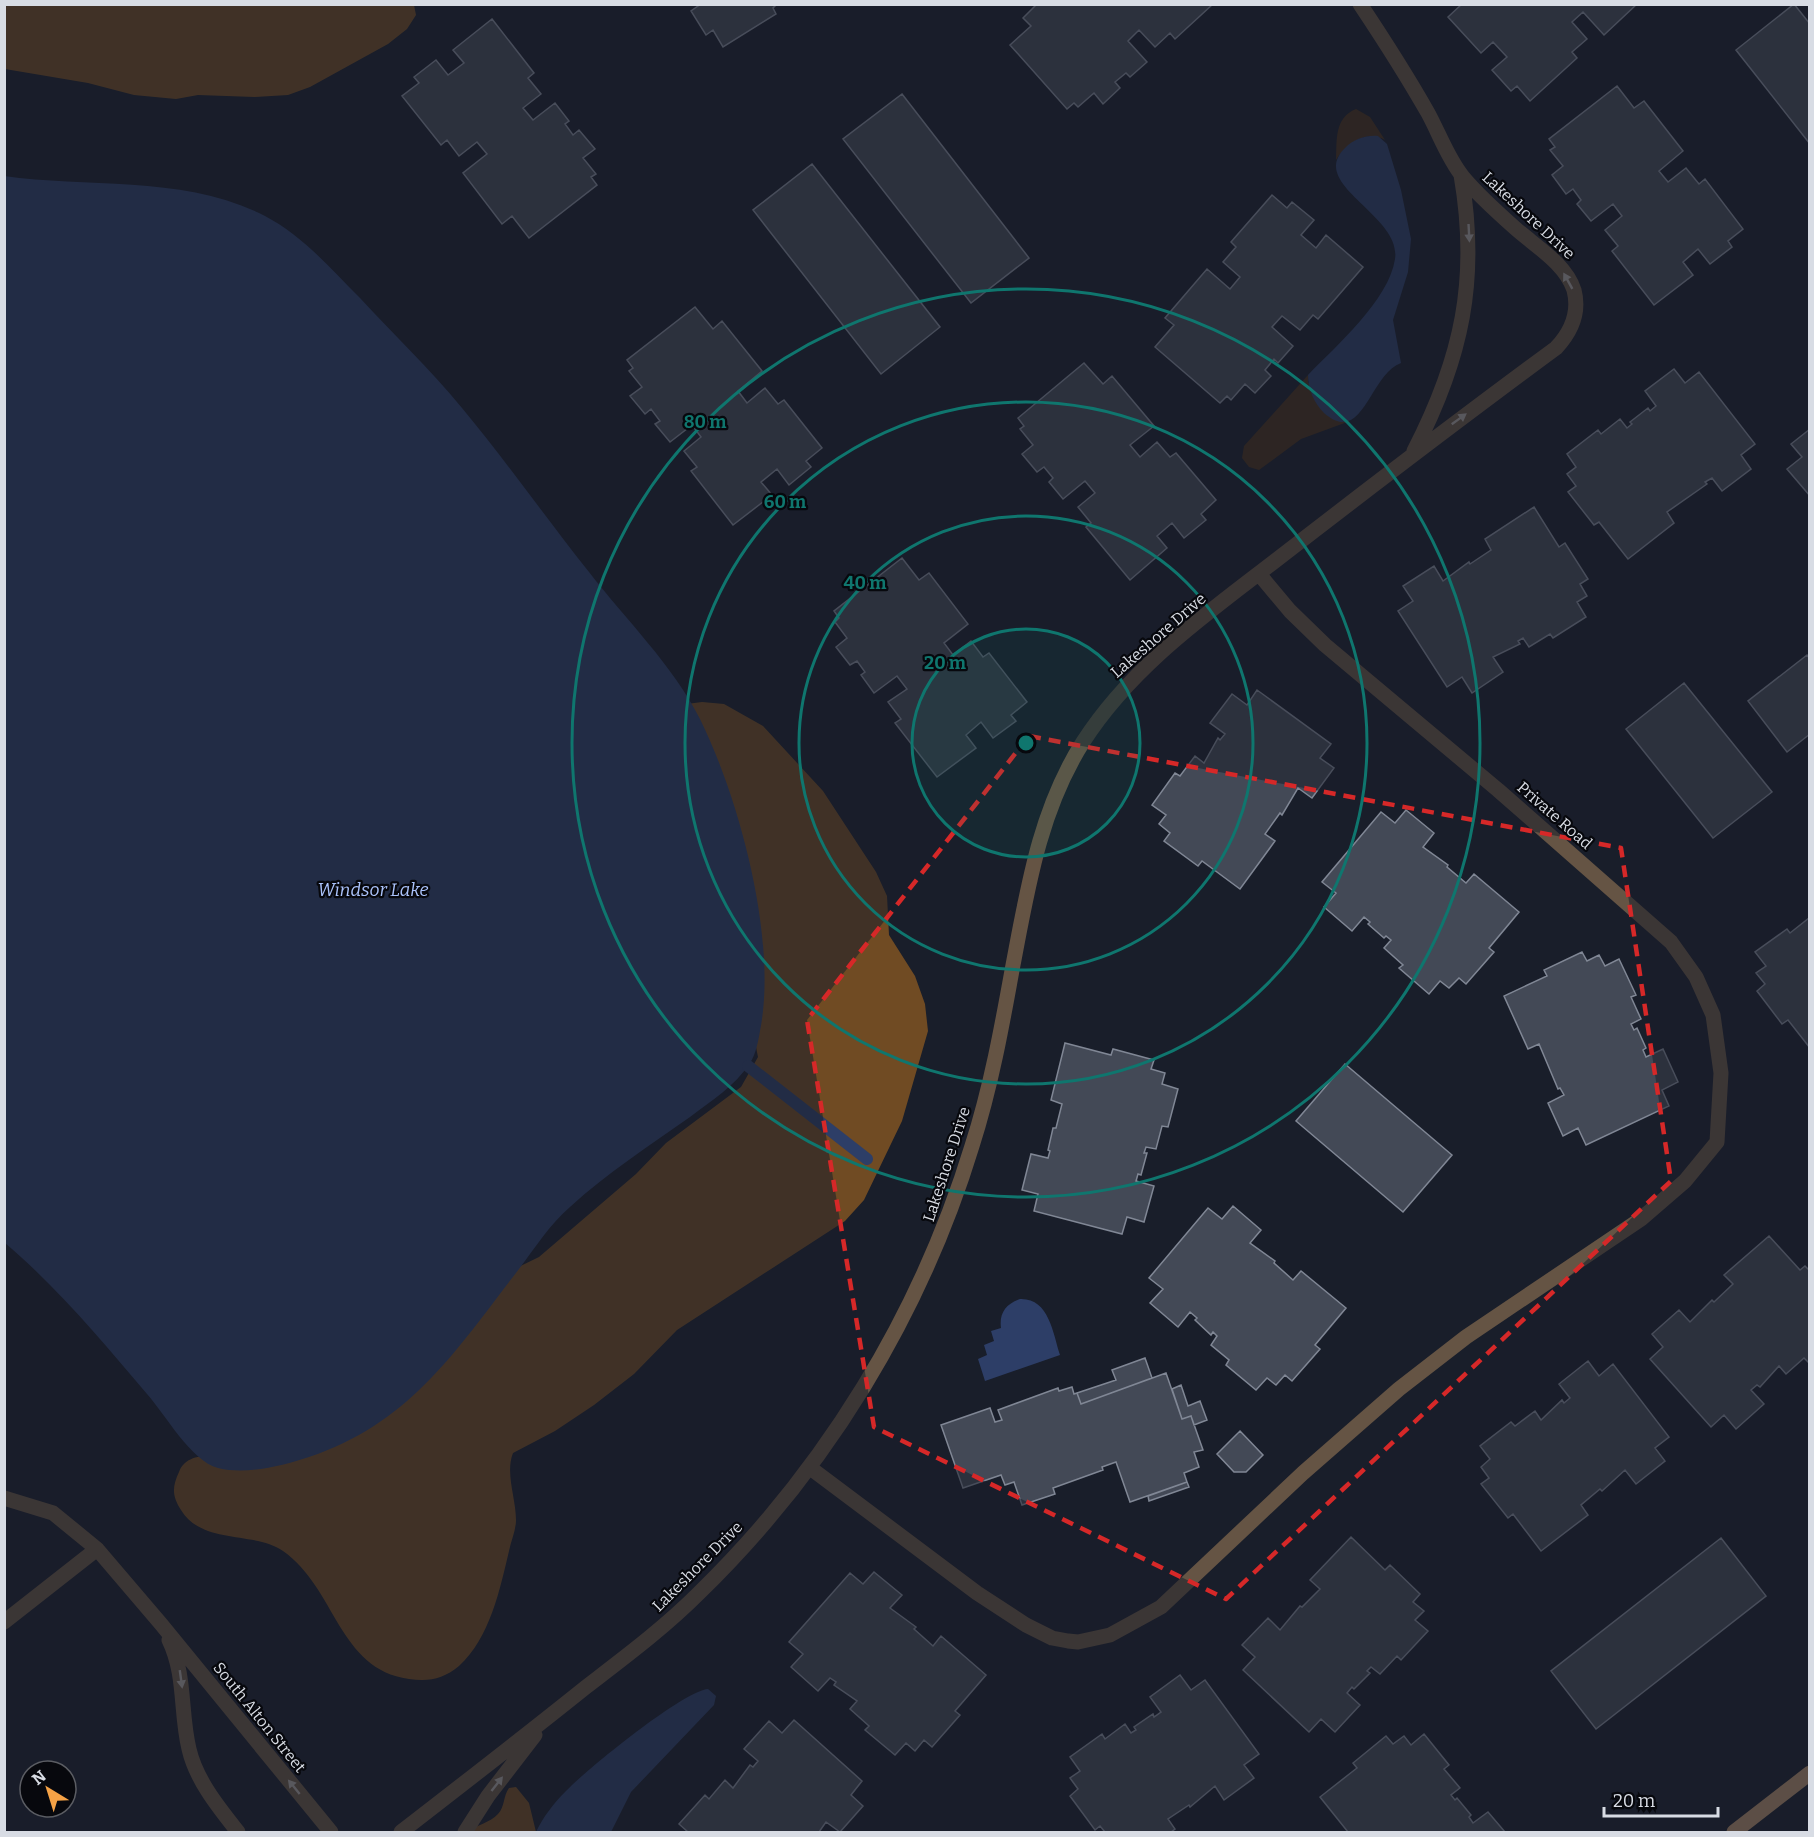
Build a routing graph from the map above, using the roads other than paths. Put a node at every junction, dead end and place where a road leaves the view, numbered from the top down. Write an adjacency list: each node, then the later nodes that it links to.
1 (1367, 7): 2 (street, Lakeshore Drive)
2 (1461, 175): 3 (street, Lakeshore Drive, one-way to 3); 3 (street, Lakeshore Drive, one-way to 2)
3 (1412, 454): 4 (street, Lakeshore Drive)
4 (1259, 574): 5 (street, Lakeshore Drive); 5 (street, Private Road)
5 (809, 1467): 10 (street, Lakeshore Drive)
6 (4, 1498): 7 (street, South Alton Street)
7 (96, 1549): 8 (street); 9 (street, South Alton Street)
8 (4, 1622)
9 (161, 1624): 12 (street, South Alton Street, one-way to 12); 13 (street, South Alton Street, one-way to 9)
10 (550, 1716): 14 (street, Lakeshore Drive); 15 (street, one-way to 10)
11 (1809, 1773): 16 (main road)
12 (238, 1833)
13 (331, 1833)
14 (401, 1833)
15 (465, 1833)
16 (1734, 1833)

